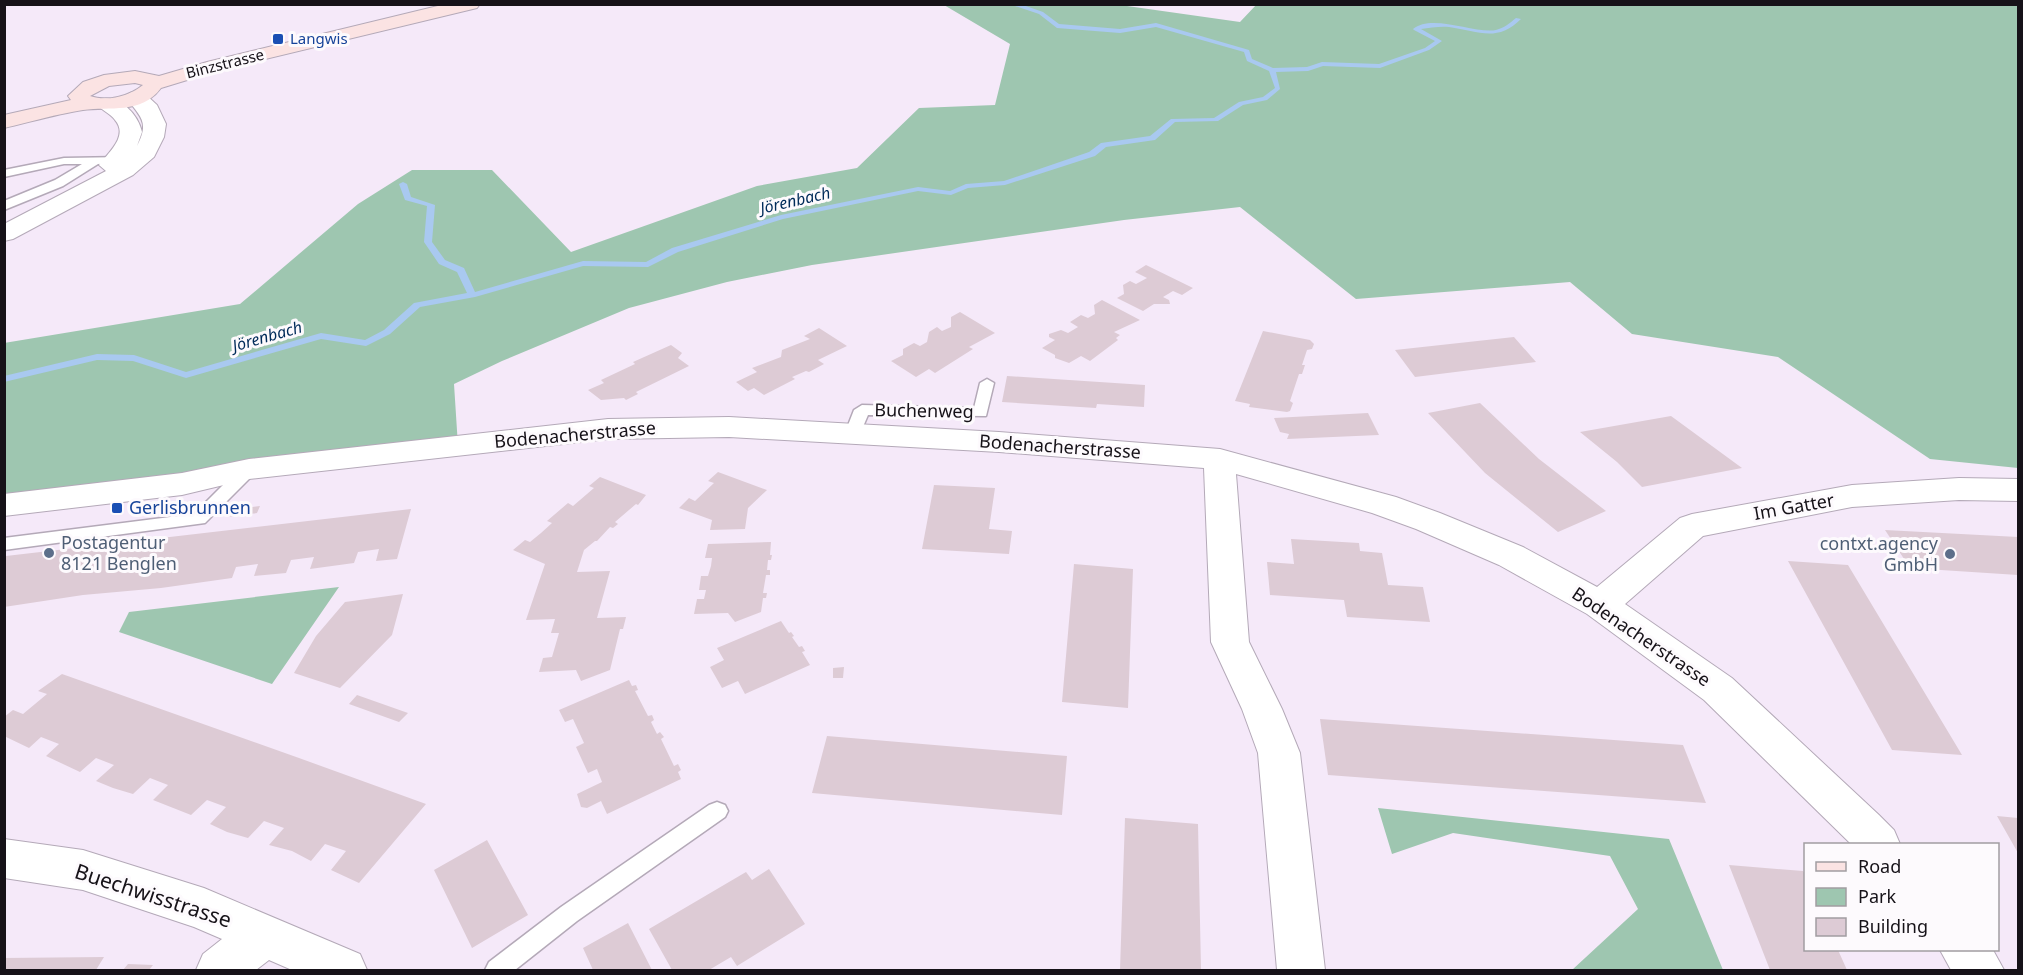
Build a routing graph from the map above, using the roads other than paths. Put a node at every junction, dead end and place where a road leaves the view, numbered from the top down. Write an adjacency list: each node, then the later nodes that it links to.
1 (446, 4): 3 (main road, Binzstrasse)
2 (471, 4): 3 (main road, Binzstrasse)
3 (145, 86): 4 (main road); 5 (main road); 8 (street)
4 (83, 97): 5 (main road); 6 (main road); 7 (main road)
5 (108, 104): 8 (street)
6 (4, 111)
7 (4, 122)
8 (113, 166): 9 (lane); 10 (lane); 11 (street)
9 (4, 174)
10 (4, 206)
11 (4, 234)
12 (987, 383): 13 (lane, Buchenweg)
13 (853, 433): 14 (street, Bodenacherstrasse); 15 (street, Bodenacherstrasse)
14 (1220, 459): 19 (street, Bodenacherstrasse); 28 (street)
15 (249, 469): 17 (street, Bodenacherstrasse); 18 (lane)
16 (2019, 490): 19 (street, Im Gatter)
17 (4, 505)
18 (4, 544)
19 (1600, 605): 21 (street, Bodenacherstrasse)
20 (717, 811): 27 (lane)
21 (1877, 843)
22 (4, 858): 23 (street, Buechwisstrasse)
23 (264, 935): 25 (street, Buechwisstrasse); 26 (street, Buechwisstrasse)
24 (1965, 951): 29 (street)
25 (220, 970)
26 (343, 970)
27 (497, 970)
28 (1300, 970)
29 (1980, 970)

